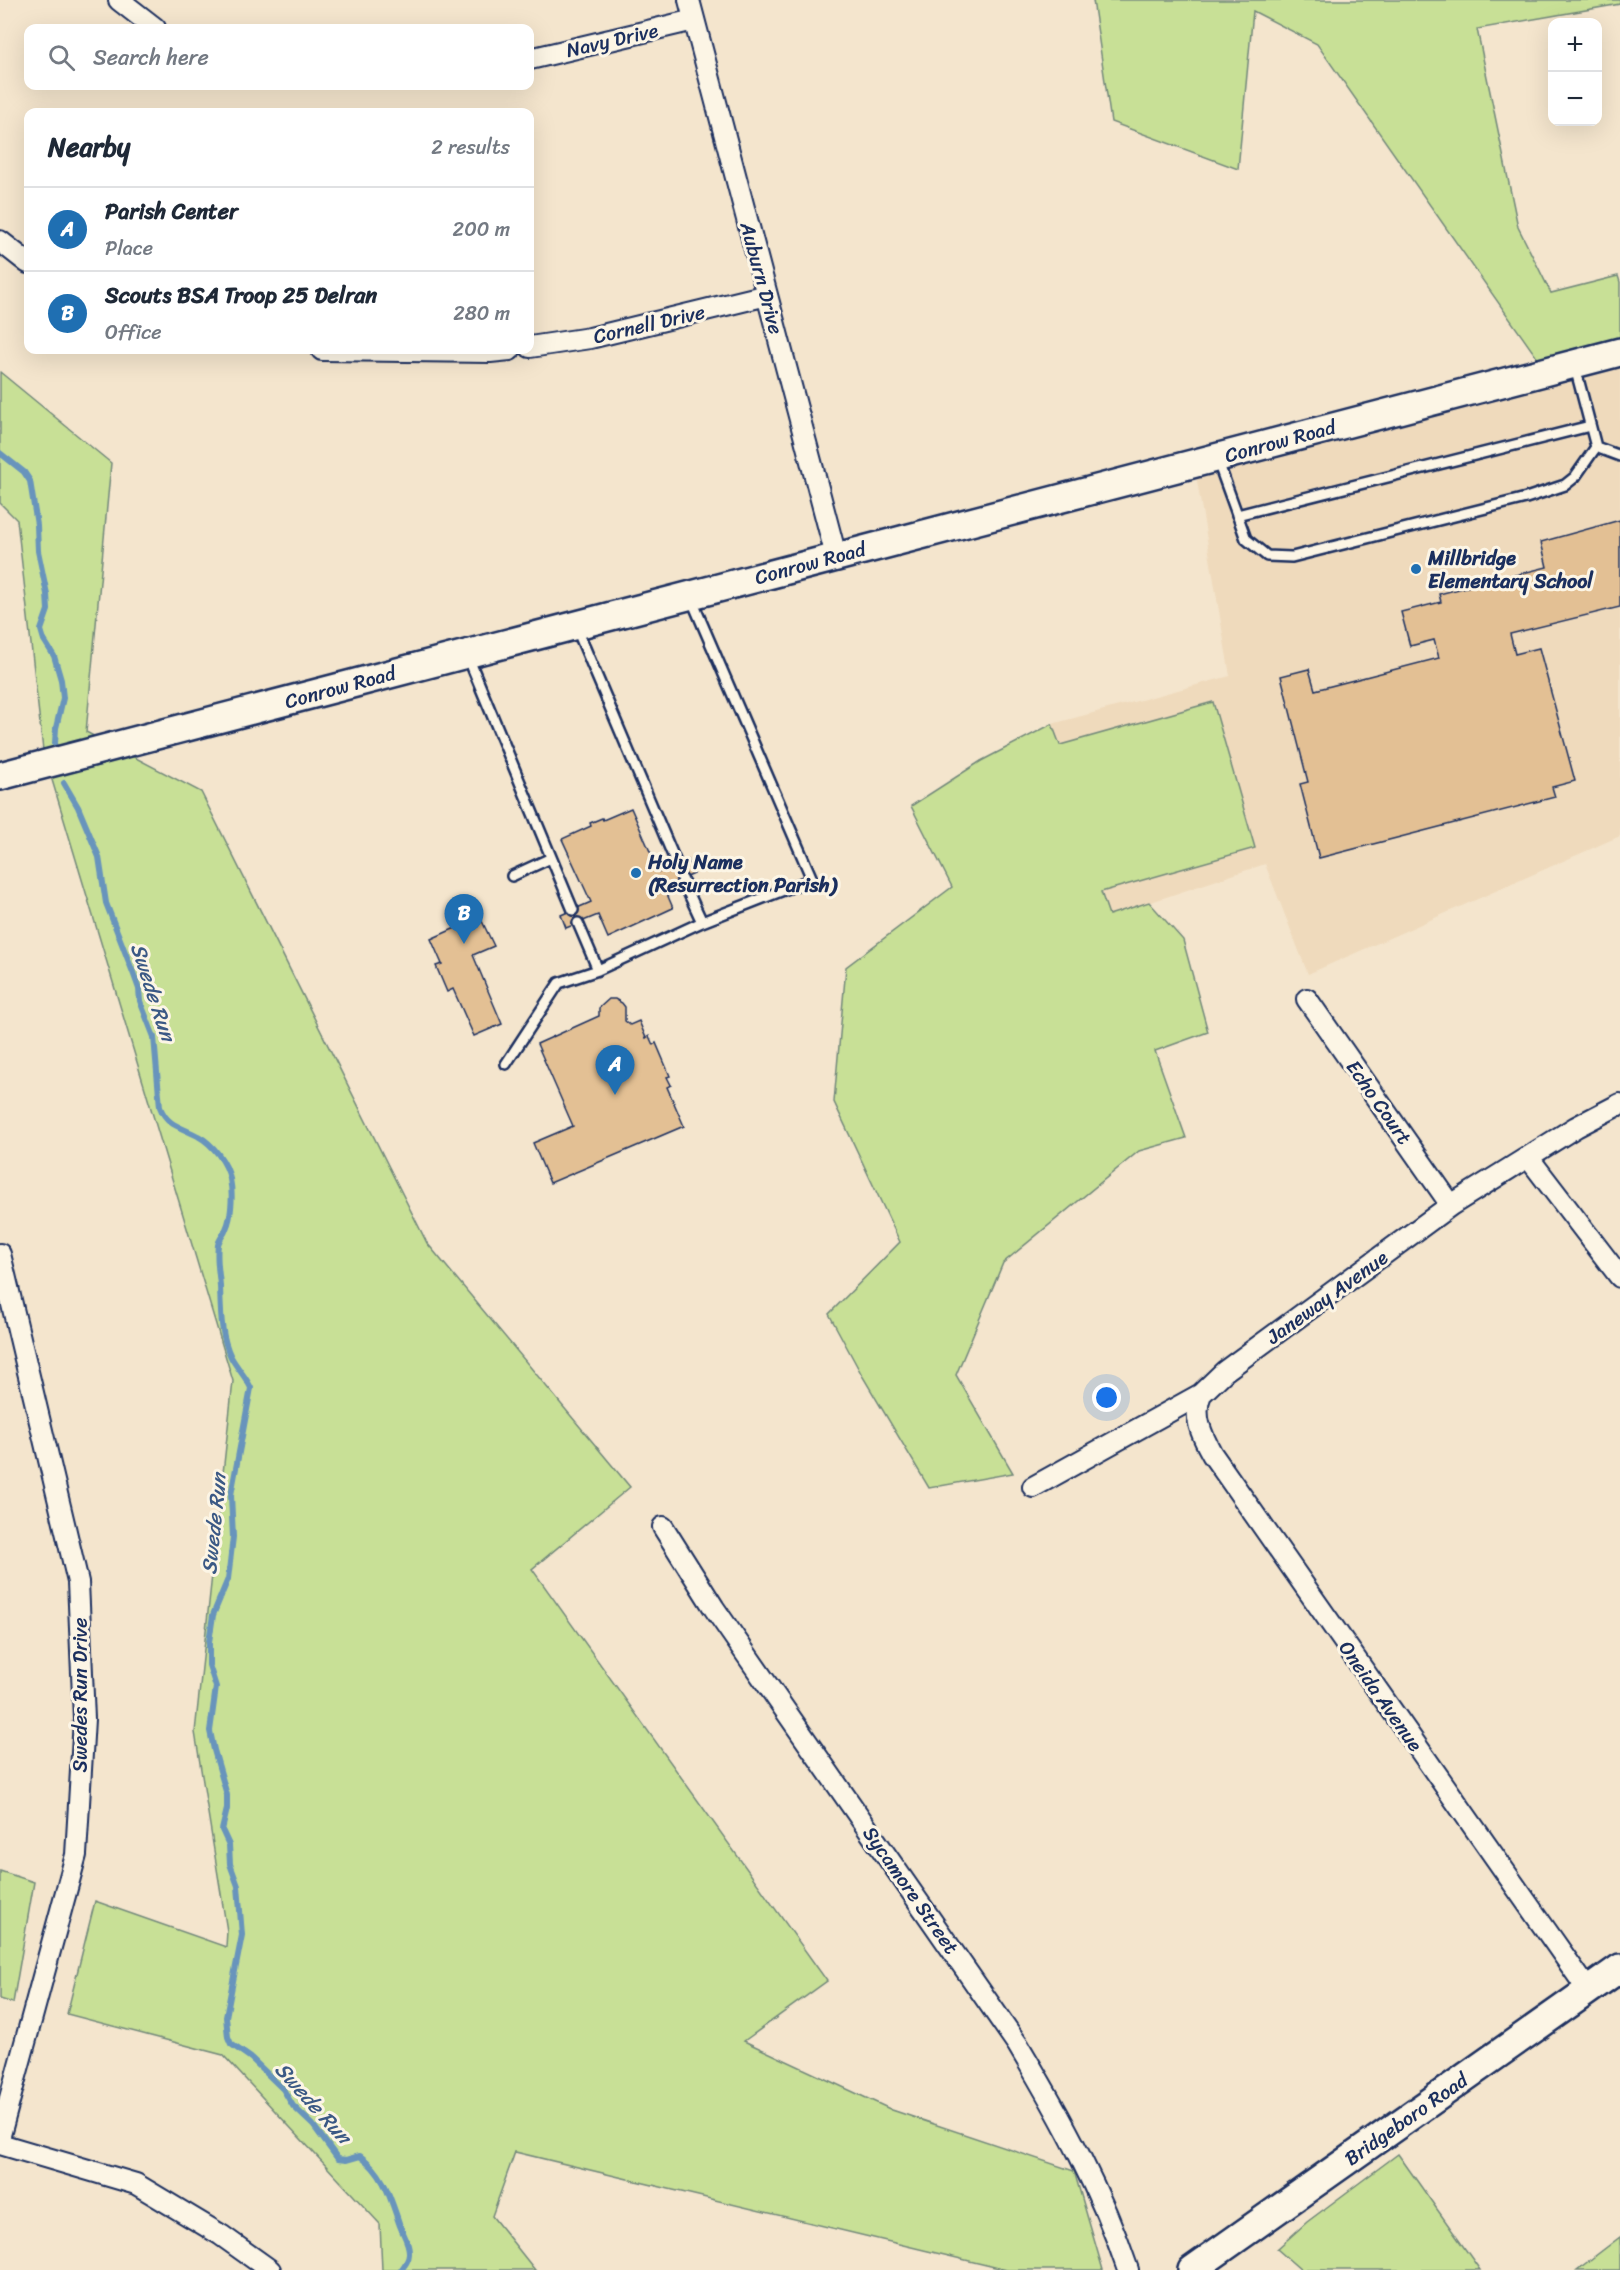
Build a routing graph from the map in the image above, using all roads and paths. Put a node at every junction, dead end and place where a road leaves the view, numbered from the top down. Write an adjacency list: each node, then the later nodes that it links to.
1 (119, 0): 4 (street)
2 (689, 0): 3 (street, Auburn Drive)
3 (694, 20): 5 (street, Navy Drive); 8 (street, Auburn Drive)
4 (150, 24)
5 (534, 58)
6 (0, 241): 7 (street)
7 (24, 260)
8 (766, 295): 9 (street, Cornell Drive); 17 (street, Auburn Drive)
9 (534, 346)
10 (1620, 352): 11 (street, Conrow Road)
11 (1575, 364): 12 (lane); 15 (street, Conrow Road)
12 (1590, 426): 13 (lane); 16 (lane)
13 (1596, 447): 14 (lane); 16 (lane)
14 (1620, 456)
15 (1216, 457): 16 (lane); 17 (street, Conrow Road)
16 (1237, 515)
17 (836, 556): 18 (street, Conrow Road)
18 (690, 595): 19 (street, Conrow Road); 27 (lane)
19 (575, 625): 20 (street, Conrow Road); 23 (lane)
20 (466, 653): 21 (street, Conrow Road); 22 (lane)
21 (0, 776)
22 (551, 858): 24 (lane); 26 (lane)
23 (676, 865)
24 (512, 876)
25 (682, 879): 27 (lane)
26 (573, 910)
27 (702, 922): 29 (lane)
28 (578, 923): 29 (lane)
29 (598, 970): 31 (lane)
30 (1306, 999): 34 (street, Echo Court)
31 (506, 1064)
32 (1620, 1104): 33 (street, Janeway Avenue)
33 (1527, 1157): 34 (street, Janeway Avenue); 36 (street)
34 (1450, 1205): 37 (street, Janeway Avenue)
35 (0, 1254): 42 (street, Swedes Run Drive)
36 (1620, 1277)
37 (1201, 1394): 38 (street, Janeway Avenue); 41 (street, Oneida Avenue)
38 (1033, 1487)
39 (663, 1527): 45 (street, Sycamore Street)
40 (1620, 1968): 41 (street, Bridgeboro Road)
41 (1588, 1990): 46 (street, Bridgeboro Road)
42 (0, 2135)
43 (0, 2145): 44 (street)
44 (270, 2270)
45 (1128, 2270)
46 (1192, 2270)

